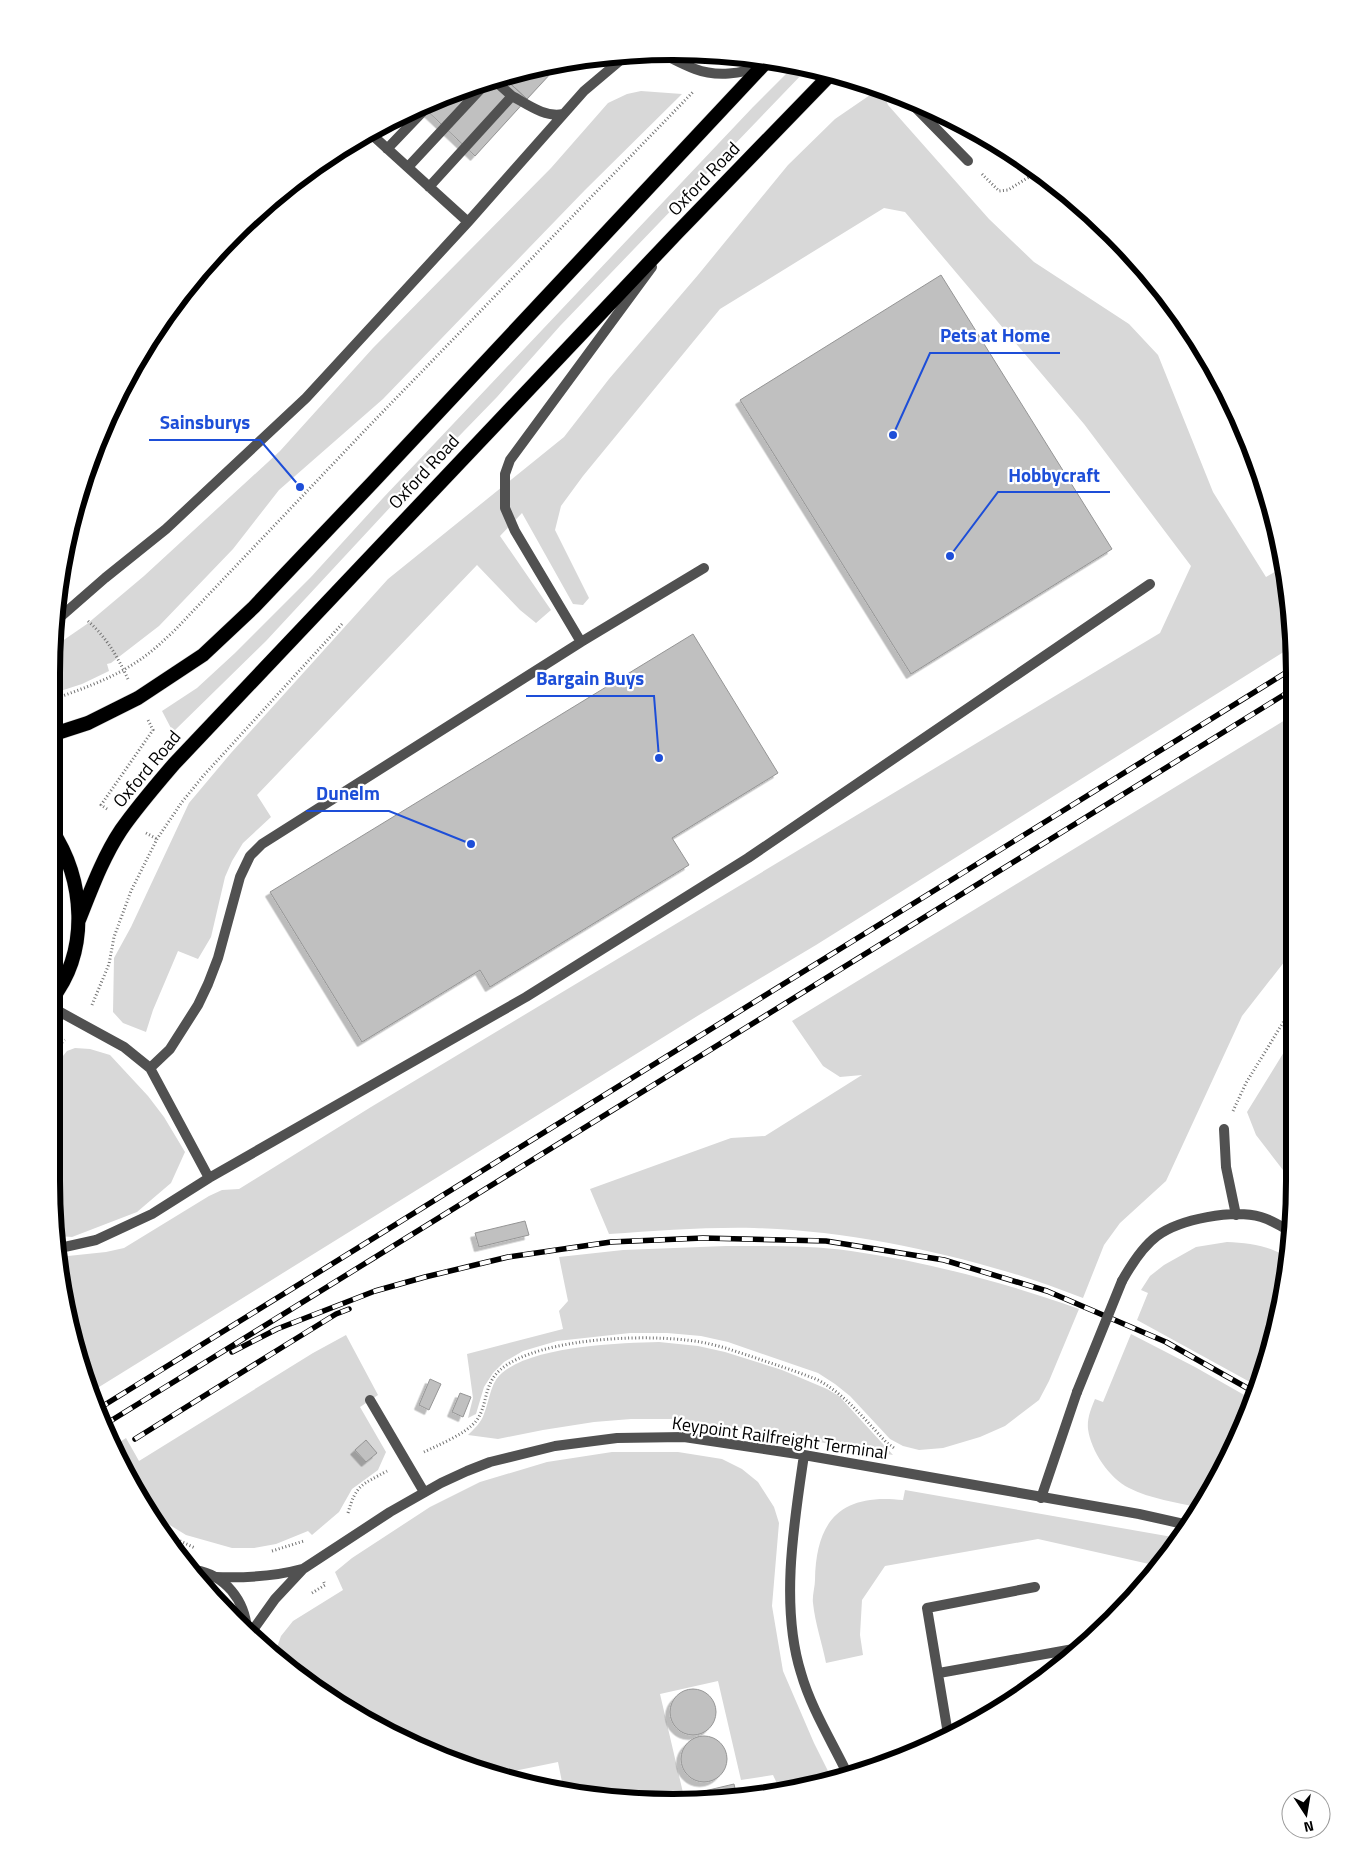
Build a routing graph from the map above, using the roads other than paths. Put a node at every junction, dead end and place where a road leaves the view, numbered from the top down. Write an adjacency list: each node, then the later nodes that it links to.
1 (675, 60): 3 (street)
2 (618, 63): 10 (street)
3 (758, 66)
4 (762, 67): 23 (highway, Oxford Road)
5 (826, 80): 18 (highway, Oxford Road)
6 (500, 86): 8 (street)
7 (477, 93): 15 (street)
8 (512, 96): 10 (street); 16 (street)
9 (922, 113): 14 (street)
10 (563, 114): 17 (street)
11 (419, 116): 13 (street)
12 (375, 138): 13 (street)
13 (387, 148): 15 (street)
14 (968, 161)
15 (408, 167): 16 (street)
16 (430, 187): 17 (street)
17 (468, 222): 21 (street)
18 (676, 234): 22 (street); 25 (highway, Oxford Road)
19 (704, 568): 22 (street)
20 (1150, 584): 30 (street)
21 (63, 616)
22 (581, 642): 28 (street)
23 (60, 732)
24 (60, 843): 25 (highway)
25 (79, 920): 26 (highway)
26 (60, 988)
27 (60, 1012): 28 (street)
28 (150, 1068): 30 (street)
29 (1224, 1129): 31 (street)
30 (209, 1178): 33 (street)
31 (1236, 1215): 32 (street); 37 (street, bridge)
32 (1284, 1228)
33 (64, 1248)
34 (370, 1400): 36 (street)
35 (804, 1454): 36 (street, Keypoint Railfreight Terminal); 37 (street, Keypoint Railfreight Terminal); 48 (street)
36 (424, 1492): 39 (street, Keypoint Railfreight Terminal)
37 (1041, 1498): 38 (street, Keypoint Railfreight Terminal)
38 (1182, 1524)
39 (303, 1569): 41 (street, Keypoint Railfreight Terminal); 44 (street, Keypoint Railfreight Terminal)
40 (202, 1572): 41 (street)
41 (215, 1577): 43 (street)
42 (1034, 1587): 46 (street)
43 (245, 1619)
44 (254, 1628)
45 (1067, 1650): 46 (street)
46 (939, 1673): 47 (street)
47 (947, 1729)
48 (845, 1769)

